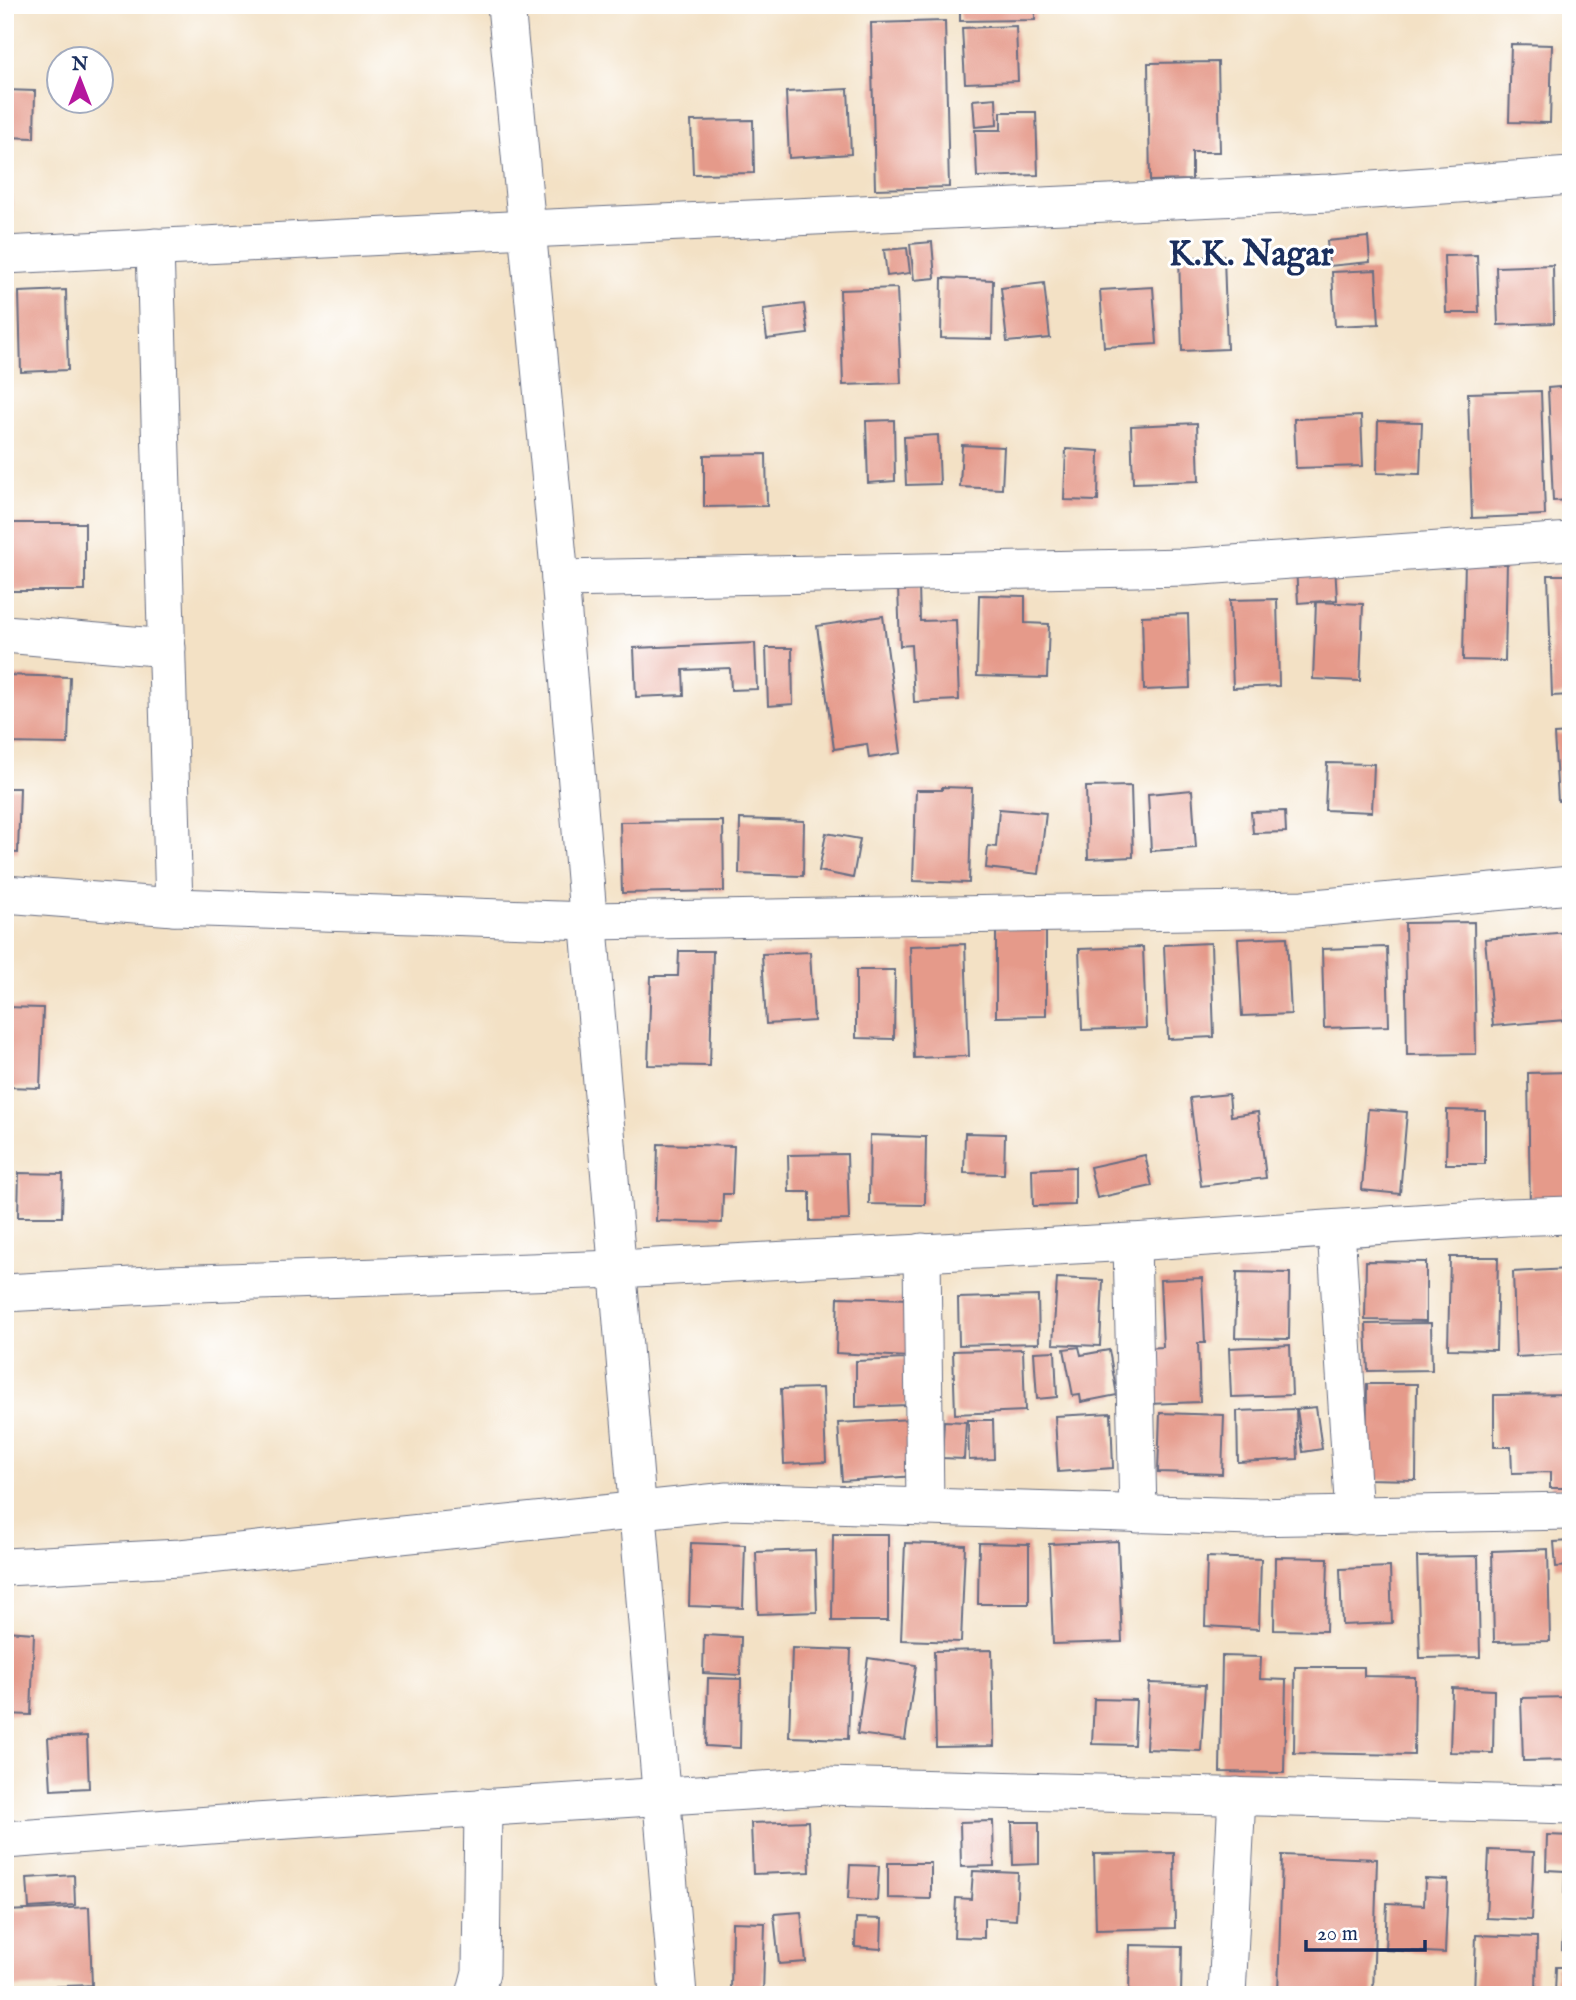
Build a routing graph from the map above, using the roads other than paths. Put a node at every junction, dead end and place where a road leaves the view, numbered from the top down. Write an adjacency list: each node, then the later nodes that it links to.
1 (506, 5): 3 (street)
2 (1571, 176): 3 (street)
3 (527, 229): 4 (street); 7 (street)
4 (155, 247): 5 (street); 9 (street)
5 (5, 255)
6 (1571, 541): 7 (street)
7 (560, 579): 13 (street)
8 (5, 634): 9 (street)
9 (167, 648): 12 (street)
10 (1571, 885): 13 (street)
11 (5, 894): 12 (street)
12 (174, 907): 13 (street)
13 (589, 921): 18 (street)
14 (1571, 1215): 15 (street)
15 (1336, 1228): 16 (street); 24 (street)
16 (1132, 1242): 17 (street); 23 (street)
17 (922, 1252): 18 (street); 20 (street)
18 (617, 1269): 19 (street); 21 (street)
19 (5, 1293)
20 (925, 1507): 21 (street); 23 (street)
21 (638, 1510): 25 (street); 26 (street)
22 (1571, 1511): 24 (street)
23 (1138, 1514): 24 (street)
24 (1354, 1516)
25 (5, 1567)
26 (661, 1796): 27 (street); 29 (street); 32 (street)
27 (1237, 1796): 28 (street); 33 (street)
28 (1571, 1805)
29 (483, 1807): 30 (street); 31 (street)
30 (5, 1840)
31 (475, 1995)
32 (678, 1995)
33 (1227, 1995)

